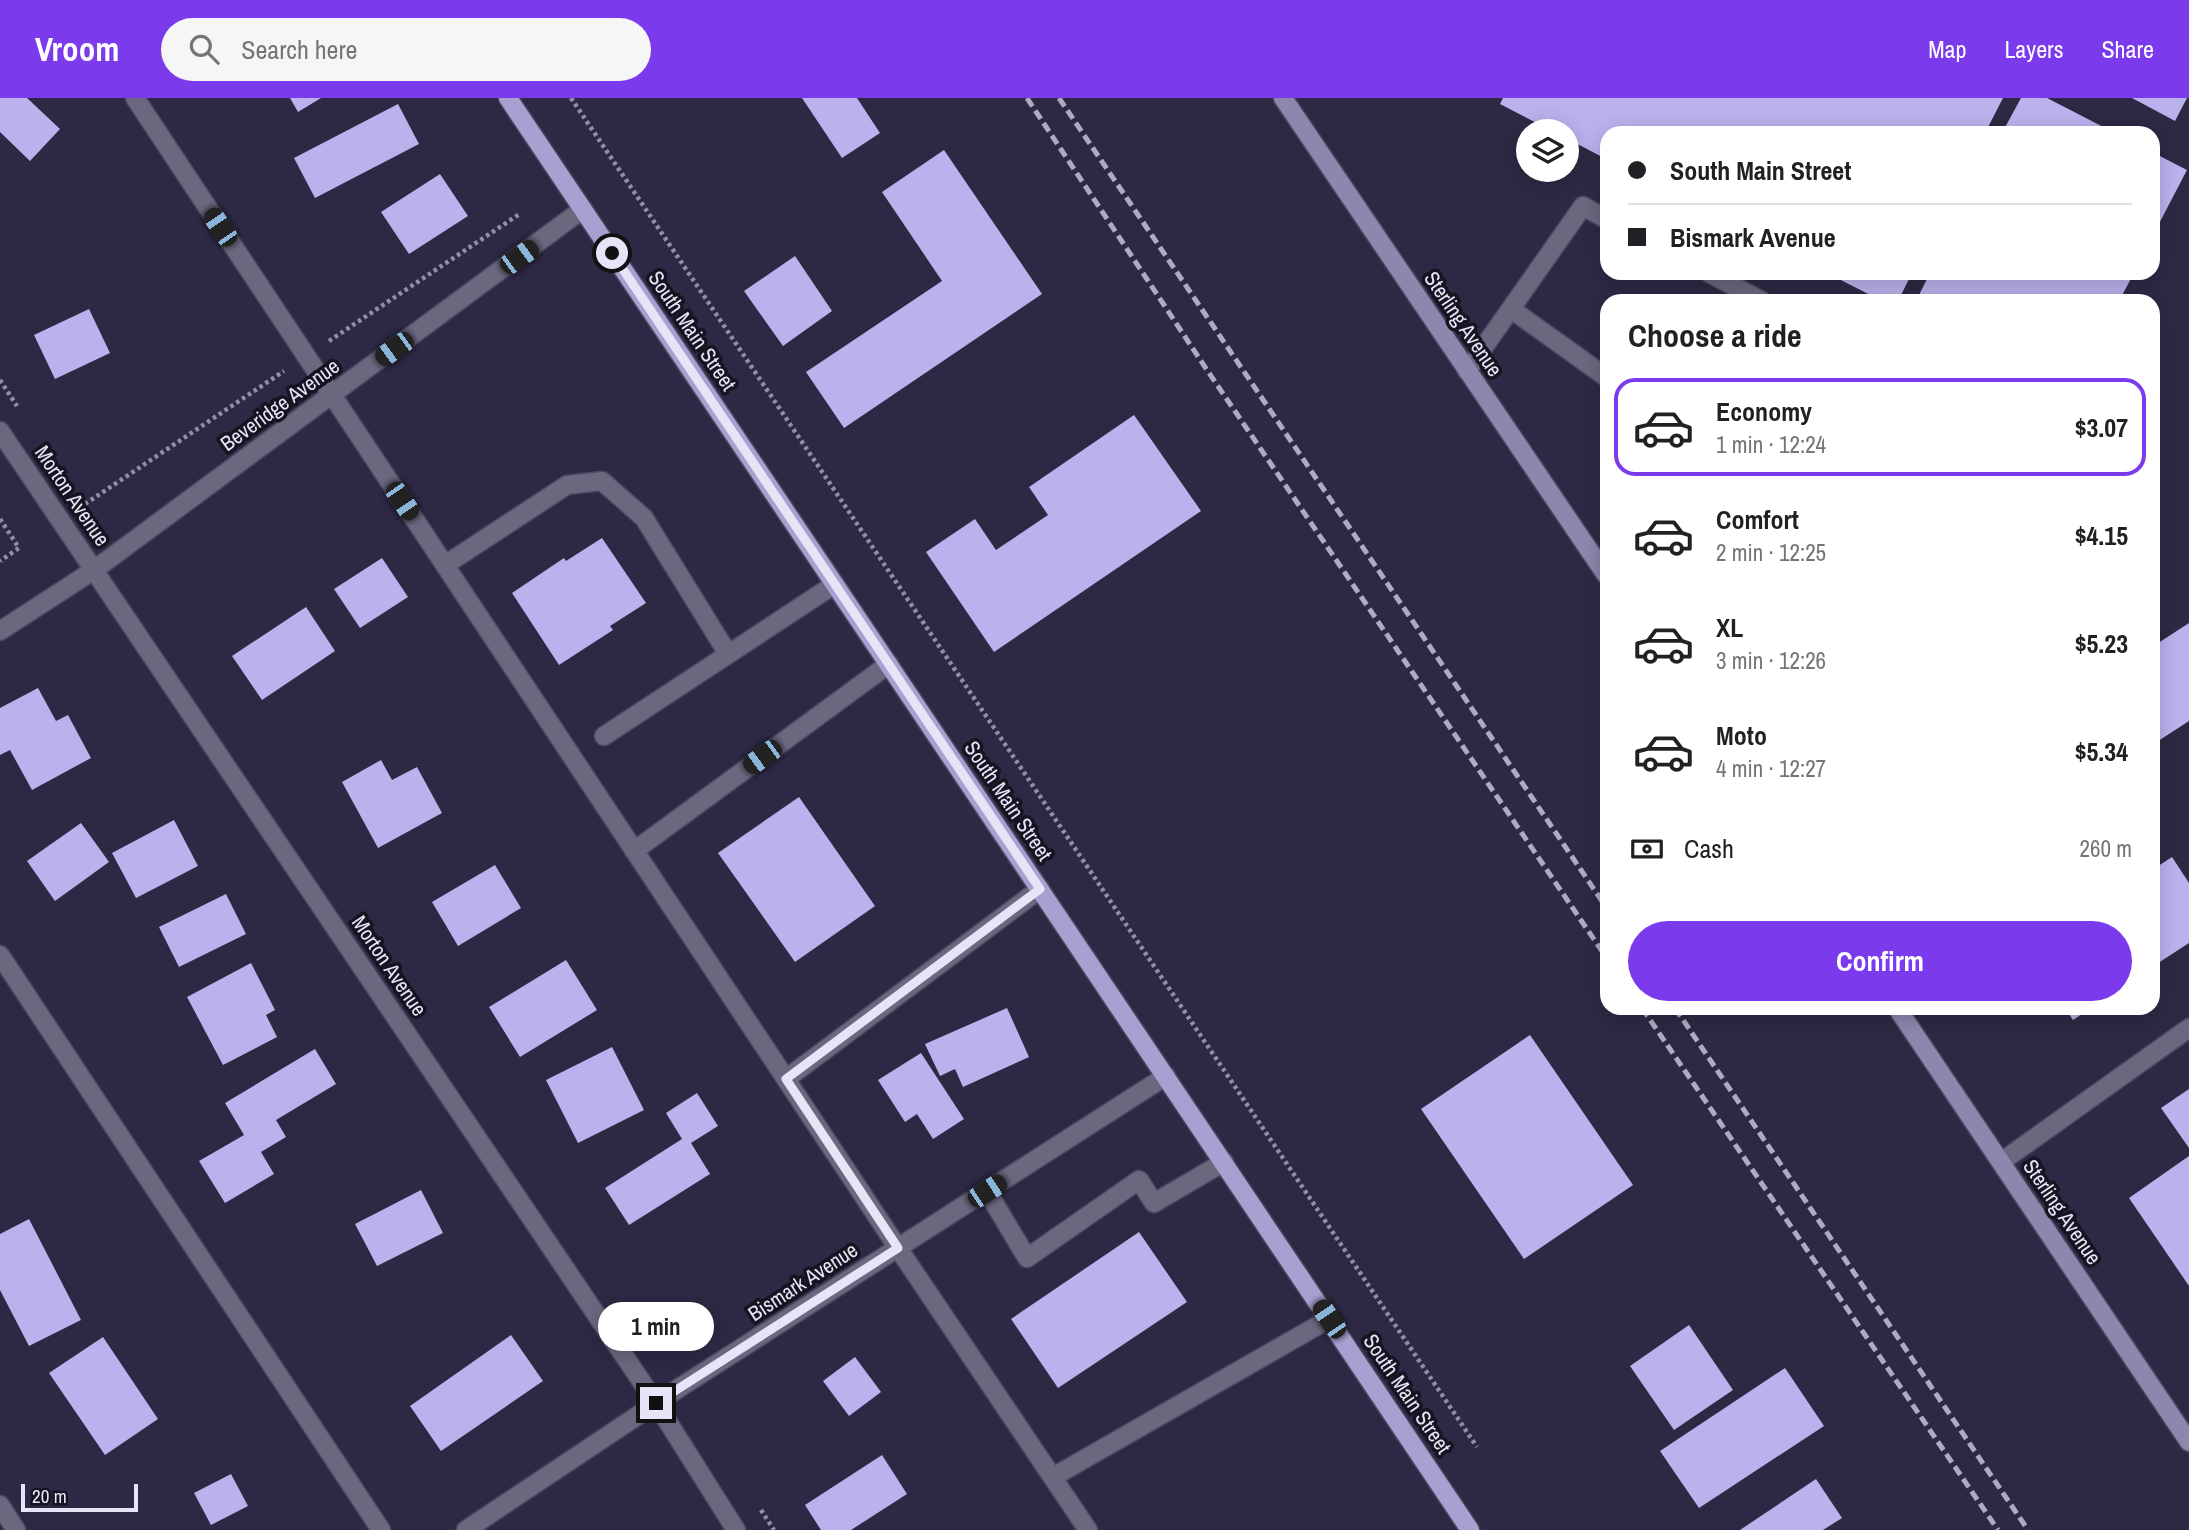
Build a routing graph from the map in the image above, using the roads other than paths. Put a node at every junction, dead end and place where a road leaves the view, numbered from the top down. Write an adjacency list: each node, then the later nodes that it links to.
1 (135, 98): 11 (street)
2 (508, 98): 4 (main road, South Main Street)
3 (1283, 98): 9 (street, Sterling Avenue)
4 (583, 209): 11 (street, Beveridge Avenue); 16 (main road, South Main Street)
5 (1600, 216): 8 (street)
6 (1722, 280): 7 (street)
7 (1749, 294)
8 (1511, 309): 9 (street); 10 (street)
9 (1467, 371): 14 (street, Sterling Avenue)
10 (1600, 373)
11 (332, 395): 13 (street); 15 (street, Beveridge Avenue)
12 (0, 431): 15 (street, Morton Avenue)
13 (445, 565): 18 (street); 21 (street)
14 (1600, 566)
15 (94, 570): 17 (street, Beveridge Avenue); 33 (street, Morton Avenue)
16 (835, 584): 18 (street); 19 (main road, South Main Street)
17 (0, 631)
18 (728, 654): 20 (street)
19 (889, 664): 21 (street); 22 (main road, South Main Street)
20 (604, 736)
21 (634, 850): 27 (street)
22 (1040, 889): 26 (main road, South Main Street); 27 (street)
23 (0, 955): 38 (street)
24 (1902, 1015): 29 (street, Sterling Avenue)
25 (2189, 1028): 29 (street)
26 (1166, 1076): 28 (main road, South Main Street); 30 (street, Bismark Avenue)
27 (786, 1079): 31 (street)
28 (1224, 1162): 30 (street); 32 (main road, South Main Street)
29 (2001, 1162): 34 (street, Sterling Avenue)
30 (987, 1191): 31 (street, Bismark Avenue)
31 (898, 1248): 33 (street, Bismark Avenue); 35 (street)
32 (1329, 1319): 35 (street); 42 (main road, South Main Street)
33 (656, 1403): 39 (street, Bismark Avenue); 40 (street, Morton Avenue)
34 (2189, 1442)
35 (1053, 1477): 41 (street)
36 (0, 1505): 37 (street)
37 (16, 1530)
38 (381, 1530)
39 (466, 1530)
40 (736, 1530)
41 (1088, 1530)
42 (1471, 1530)

